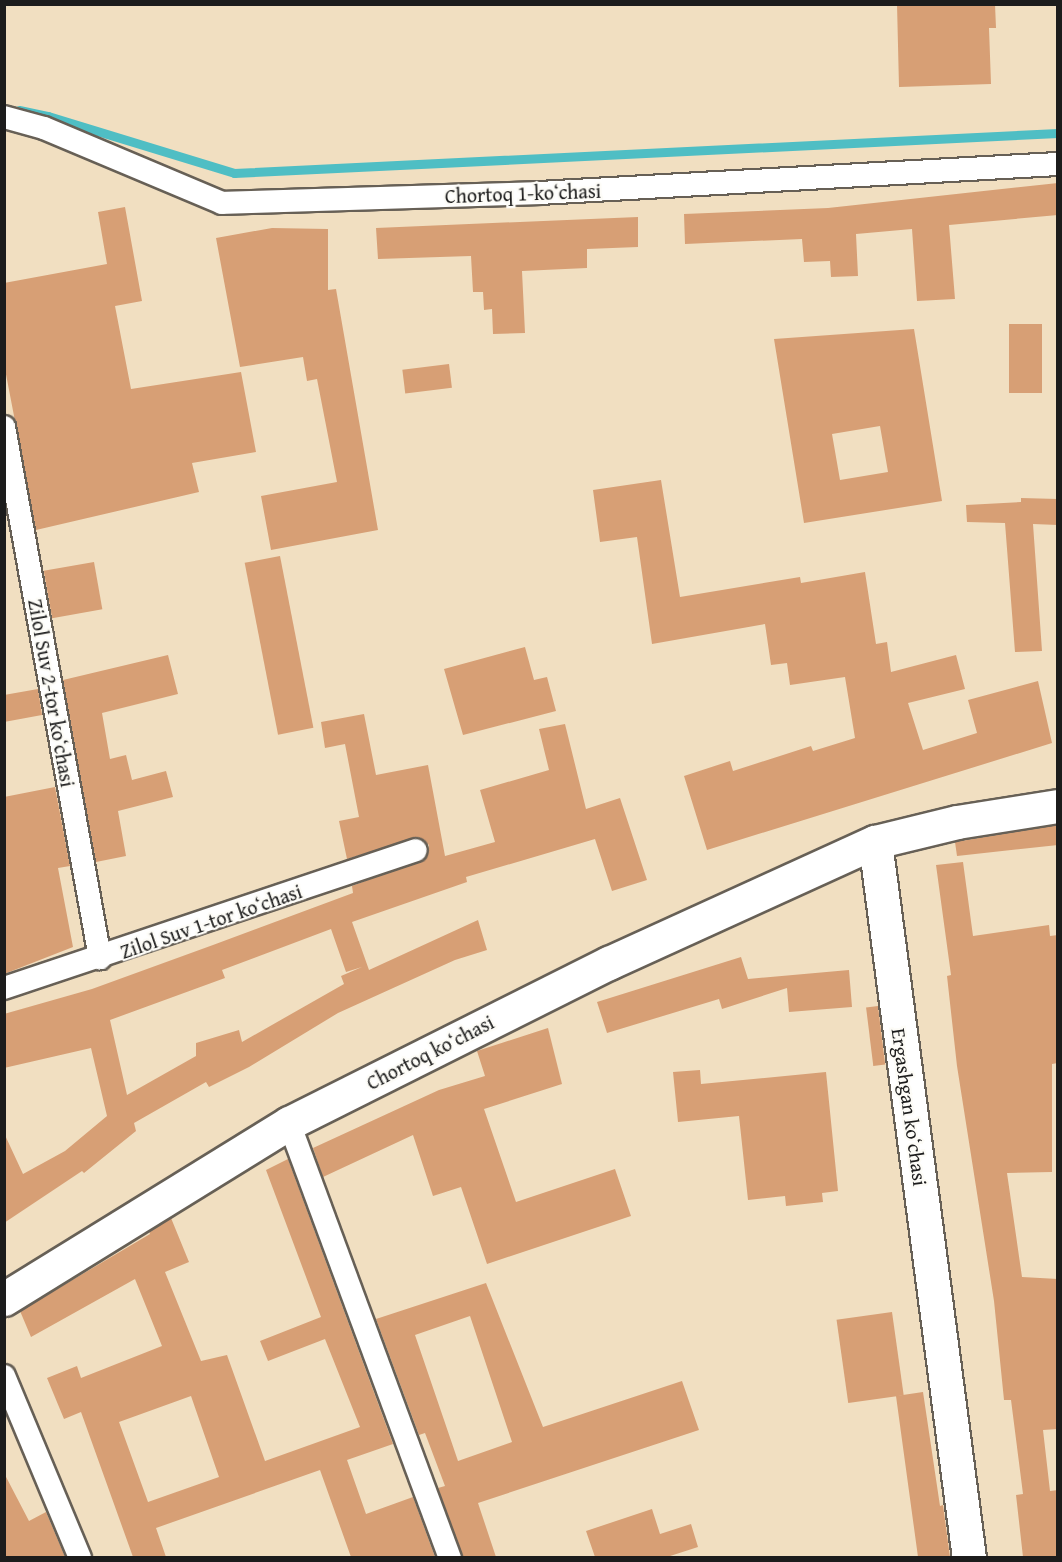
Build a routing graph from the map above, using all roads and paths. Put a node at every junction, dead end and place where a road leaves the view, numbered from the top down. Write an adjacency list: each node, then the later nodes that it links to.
1 (4, 117): 2 (street, Chortoq 1-koʻchasi)
2 (1058, 164)
3 (4, 427): 7 (street, Zilol Suv 2-tor koʻchasi)
4 (1058, 806): 5 (main road)
5 (874, 842): 9 (main road, Chortoq koʻchasi); 14 (main road, Ergashgan koʻchasi)
6 (416, 850): 7 (street, Zilol Suv 1-tor koʻchasi)
7 (100, 958): 8 (street, Zilol Suv 1-tor koʻchasi)
8 (4, 988)
9 (289, 1123): 10 (main road, Chortoq koʻchasi); 13 (street)
10 (4, 1299)
11 (4, 1376): 12 (street)
12 (80, 1557)
13 (450, 1557)
14 (969, 1557)

